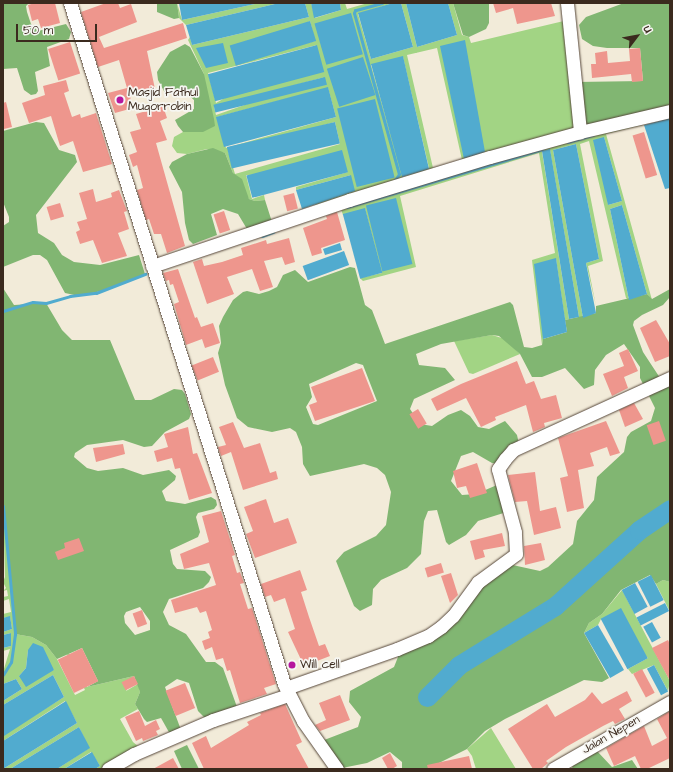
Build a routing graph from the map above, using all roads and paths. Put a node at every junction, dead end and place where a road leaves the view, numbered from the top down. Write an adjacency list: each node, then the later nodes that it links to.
1 (70, 3): 5 (street)
2 (567, 3): 4 (street)
3 (670, 111): 4 (street)
4 (580, 132): 5 (street)
5 (152, 266): 7 (street)
6 (670, 378): 7 (street)
7 (287, 691): 9 (street); 10 (street)
8 (670, 702): 11 (street, Jalan Nepen)
9 (108, 769)
10 (337, 769)
11 (553, 769)

